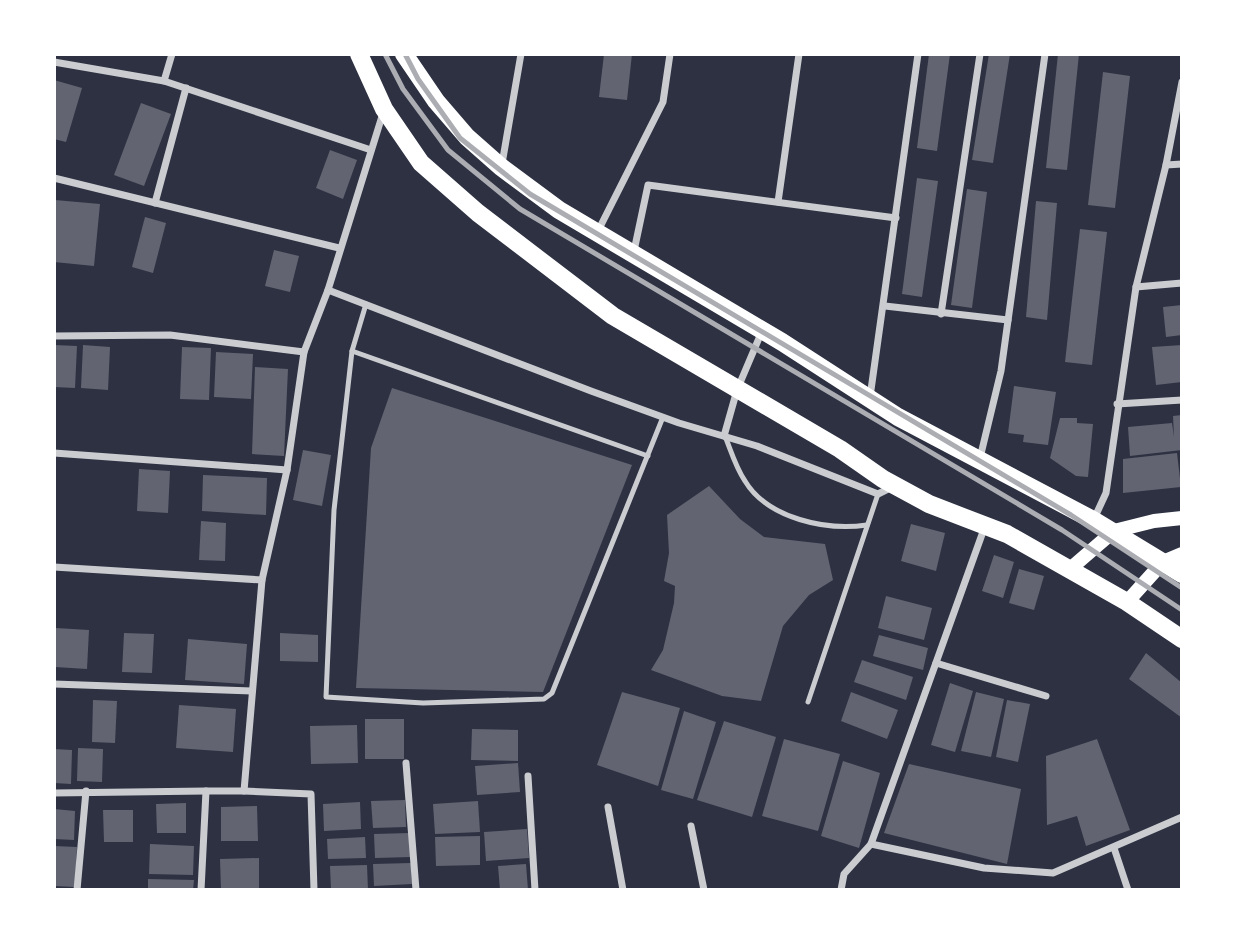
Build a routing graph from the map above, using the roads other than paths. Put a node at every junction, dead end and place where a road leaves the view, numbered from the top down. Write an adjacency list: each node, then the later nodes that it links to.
1 (172, 54): 11 (street)
2 (359, 54): 14 (main road)
3 (404, 54): 18 (main road)
4 (521, 54): 18 (street)
5 (670, 54): 23 (street)
6 (799, 54): 20 (street)
7 (918, 54): 22 (street)
8 (980, 54): 31 (street)
9 (1045, 54): 32 (street)
10 (54, 62): 11 (street)
11 (164, 81): 13 (street)
12 (1182, 82): 17 (street)
13 (186, 88): 15 (street); 21 (street)
14 (384, 109): 15 (street); 37 (main road)
15 (371, 150): 24 (street)
16 (1182, 164): 17 (street)
17 (1166, 165): 27 (street)
18 (501, 167): 23 (main road)
19 (54, 178): 21 (street)
20 (778, 202): 22 (street); 25 (street)
21 (155, 203): 24 (street)
22 (897, 218): 30 (street)
23 (597, 233): 25 (main road)
24 (339, 248): 28 (street)
25 (633, 254): 33 (main road)
26 (1182, 283): 27 (street)
27 (1136, 287): 40 (street)
28 (328, 290): 29 (street); 36 (street)
29 (366, 304): 35 (lane); 41 (street)
30 (885, 306): 31 (street); 38 (street)
31 (941, 314): 32 (street)
32 (1008, 320): 45 (street)
33 (762, 330): 37 (street); 38 (main road)
34 (54, 336): 36 (street)
35 (352, 351): 44 (lane); 44 (lane)
36 (304, 352): 46 (street)
37 (737, 390): 42 (street); 47 (main road)
38 (869, 398): 45 (main road)
39 (1182, 400): 40 (street)
40 (1117, 404): 50 (street)
41 (663, 417): 42 (street); 44 (lane)
42 (724, 436): 48 (street); 51 (lane)
43 (54, 453): 46 (street)
44 (648, 456)
45 (980, 459): 50 (main road)
46 (287, 470): 59 (street)
47 (896, 485): 48 (street); 52 (main road)
48 (878, 494): 51 (lane)
49 (1182, 518): 53 (main road)
50 (1094, 520): 53 (main road)
51 (867, 525): 66 (lane)
52 (985, 526): 57 (main road); 62 (street)
53 (1114, 531): 55 (main road); 57 (main road)
54 (1182, 554): 55 (main road)
55 (1163, 562): 58 (main road); 60 (main road)
56 (54, 567): 59 (street)
57 (1070, 569): 60 (main road)
58 (1182, 574)
59 (262, 580): 64 (street)
60 (1127, 602): 61 (main road)
61 (1182, 639)
62 (936, 663): 65 (street); 76 (street)
63 (54, 684): 64 (street)
64 (252, 691): 71 (street)
65 (1046, 696)
66 (808, 702)
67 (406, 763): 81 (street)
68 (528, 775): 82 (street)
69 (86, 791): 70 (street); 72 (street); 78 (street)
70 (206, 791): 71 (street); 79 (street)
71 (244, 791): 80 (street)
72 (54, 793)
73 (608, 807): 83 (street)
74 (1182, 817): 77 (street)
75 (691, 826): 84 (street)
76 (871, 844): 77 (street); 85 (street)
77 (1114, 848): 86 (street)
78 (77, 890)
79 (201, 890)
80 (314, 890)
81 (416, 890)
82 (535, 890)
83 (623, 890)
84 (704, 890)
85 (841, 890)
86 (1128, 890)

